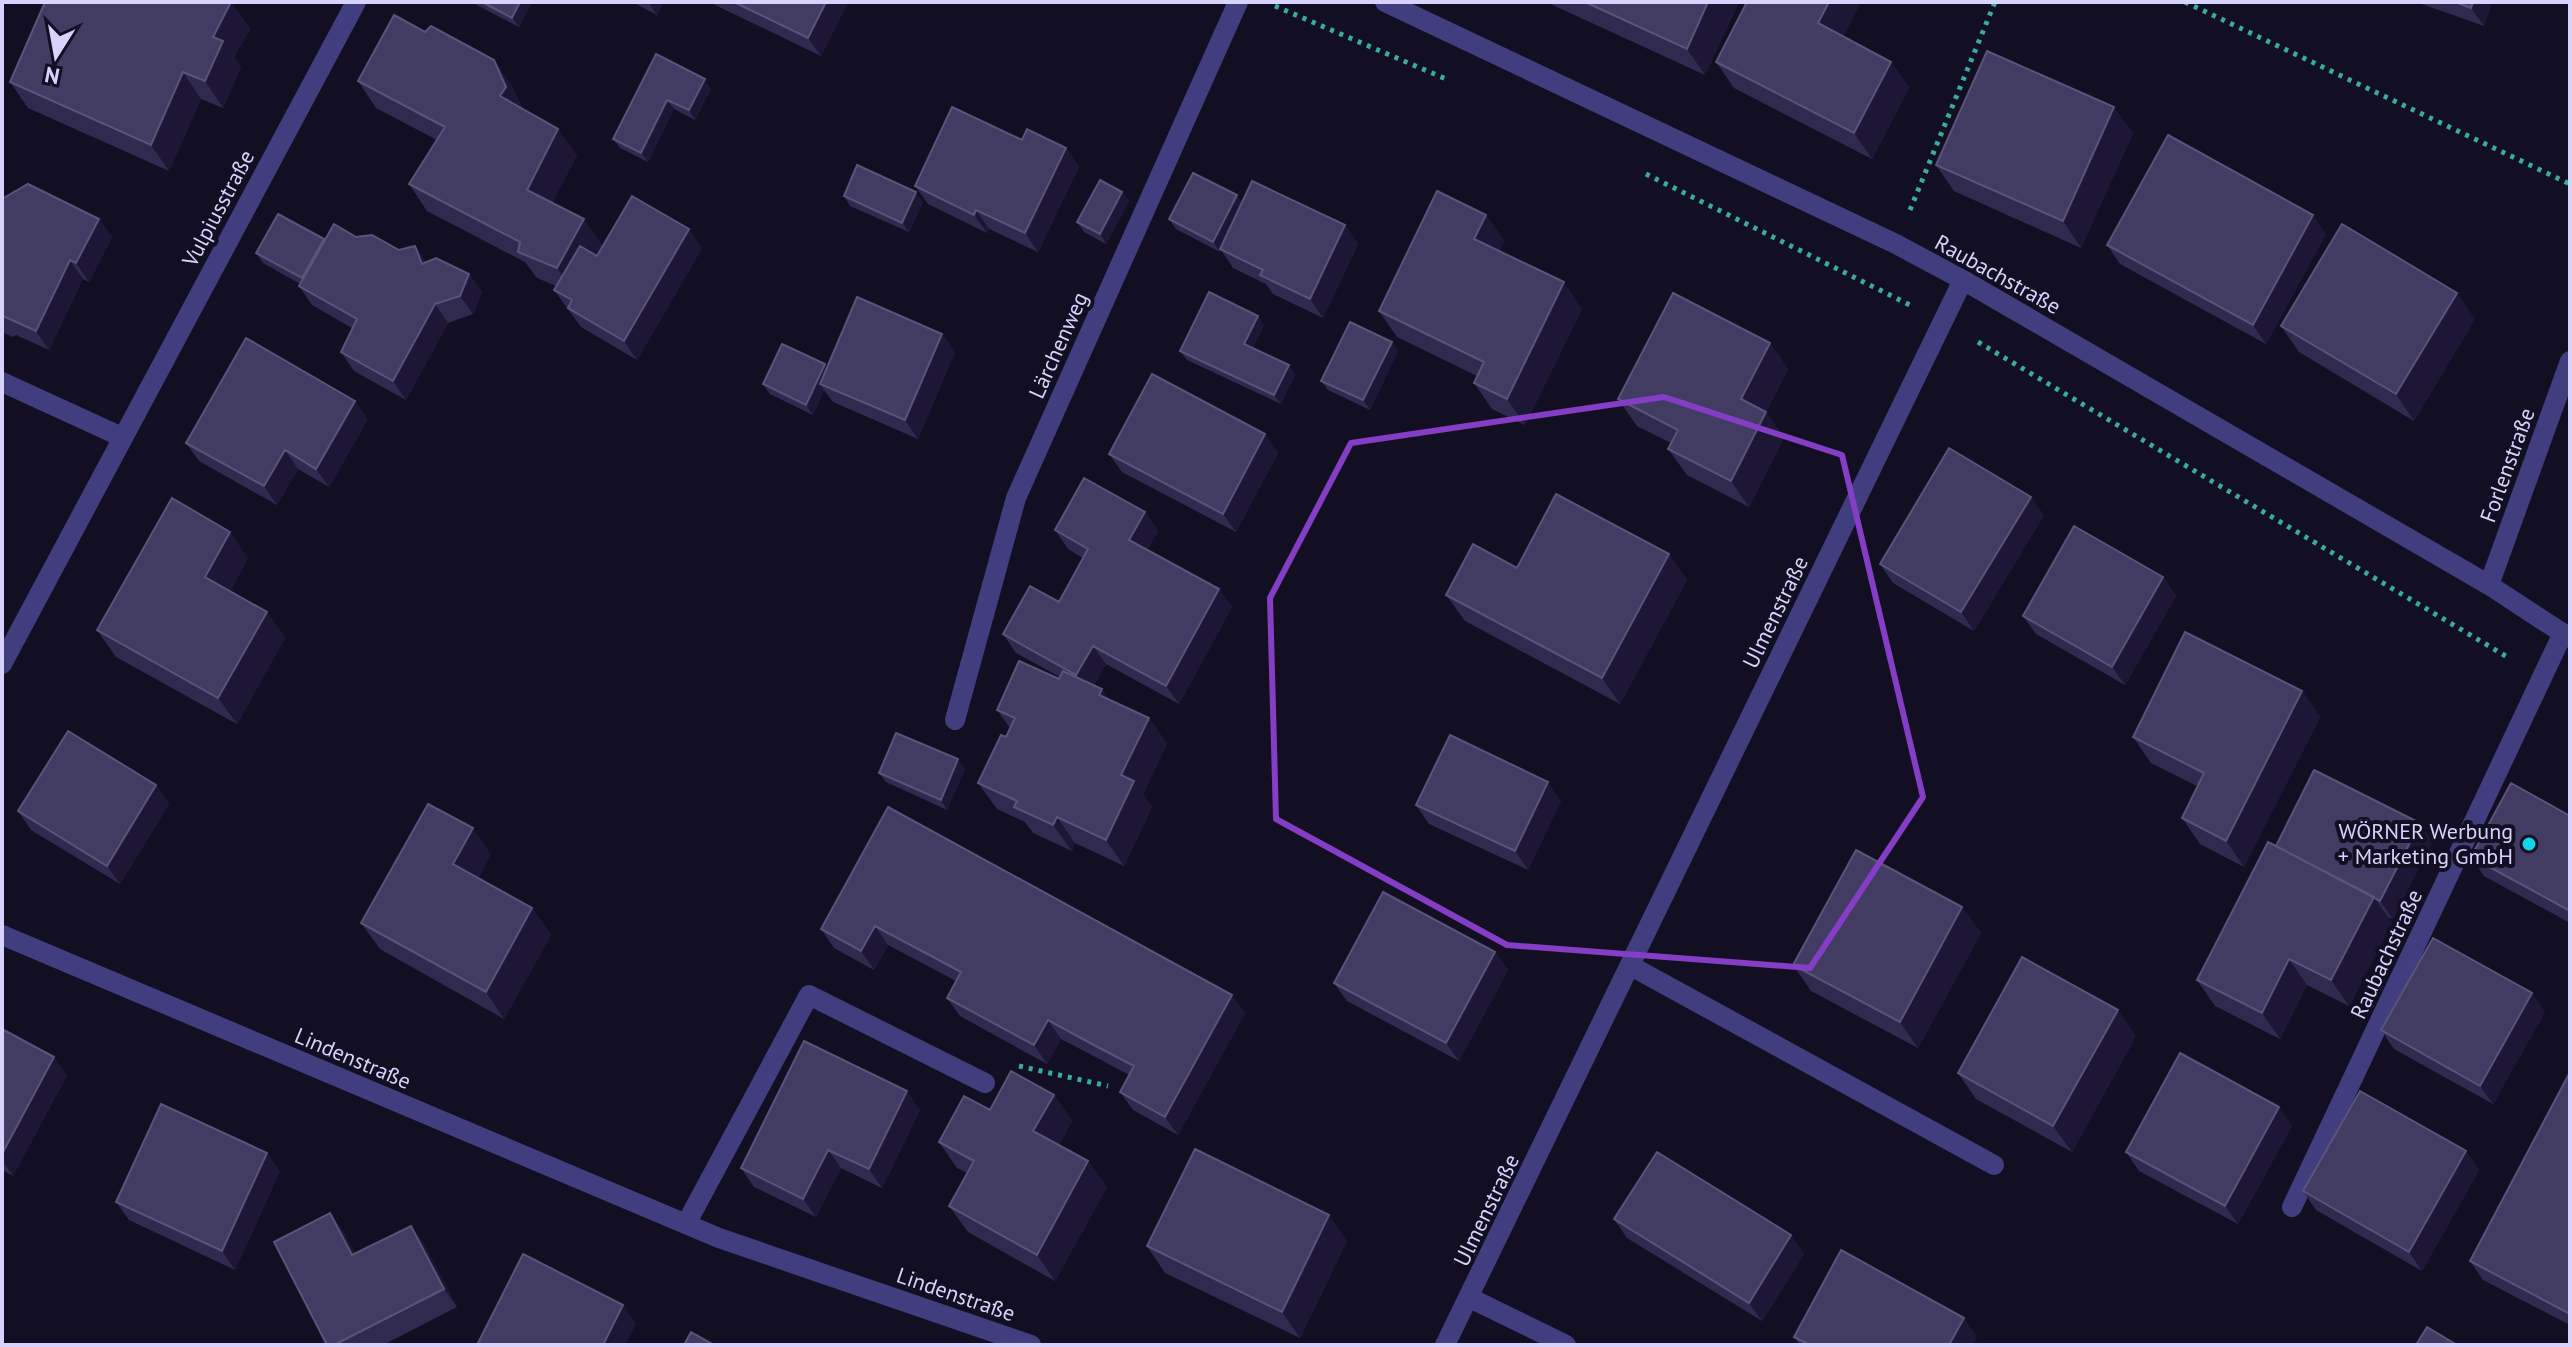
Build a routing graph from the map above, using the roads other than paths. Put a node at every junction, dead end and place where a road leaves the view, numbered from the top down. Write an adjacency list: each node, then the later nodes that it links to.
1 (356, 2): 7 (street, Vulpiusstraße)
2 (1238, 2): 11 (street, Lärchenweg)
3 (1385, 2): 4 (street, Raubachstraße)
4 (1963, 280): 8 (street, Raubachstraße); 13 (street, Ulmenstraße)
5 (2570, 361): 8 (street, Forlenstraße)
6 (2, 382): 7 (street)
7 (122, 437): 10 (street, Vulpiusstraße)
8 (2489, 585): 9 (street, Raubachstraße)
9 (2567, 636): 16 (street, Raubachstraße)
10 (2, 664)
11 (955, 720)
12 (2, 935): 17 (street, Lindenstraße)
13 (1631, 966): 15 (street); 18 (street, Ulmenstraße)
14 (976, 1079): 17 (street)
15 (1994, 1165)
16 (2292, 1207)
17 (686, 1224): 19 (street, Lindenstraße)
18 (1470, 1298): 20 (street, Ulmenstraße); 21 (street)
19 (1031, 1345)
20 (1445, 1345)
21 (1566, 1345)

